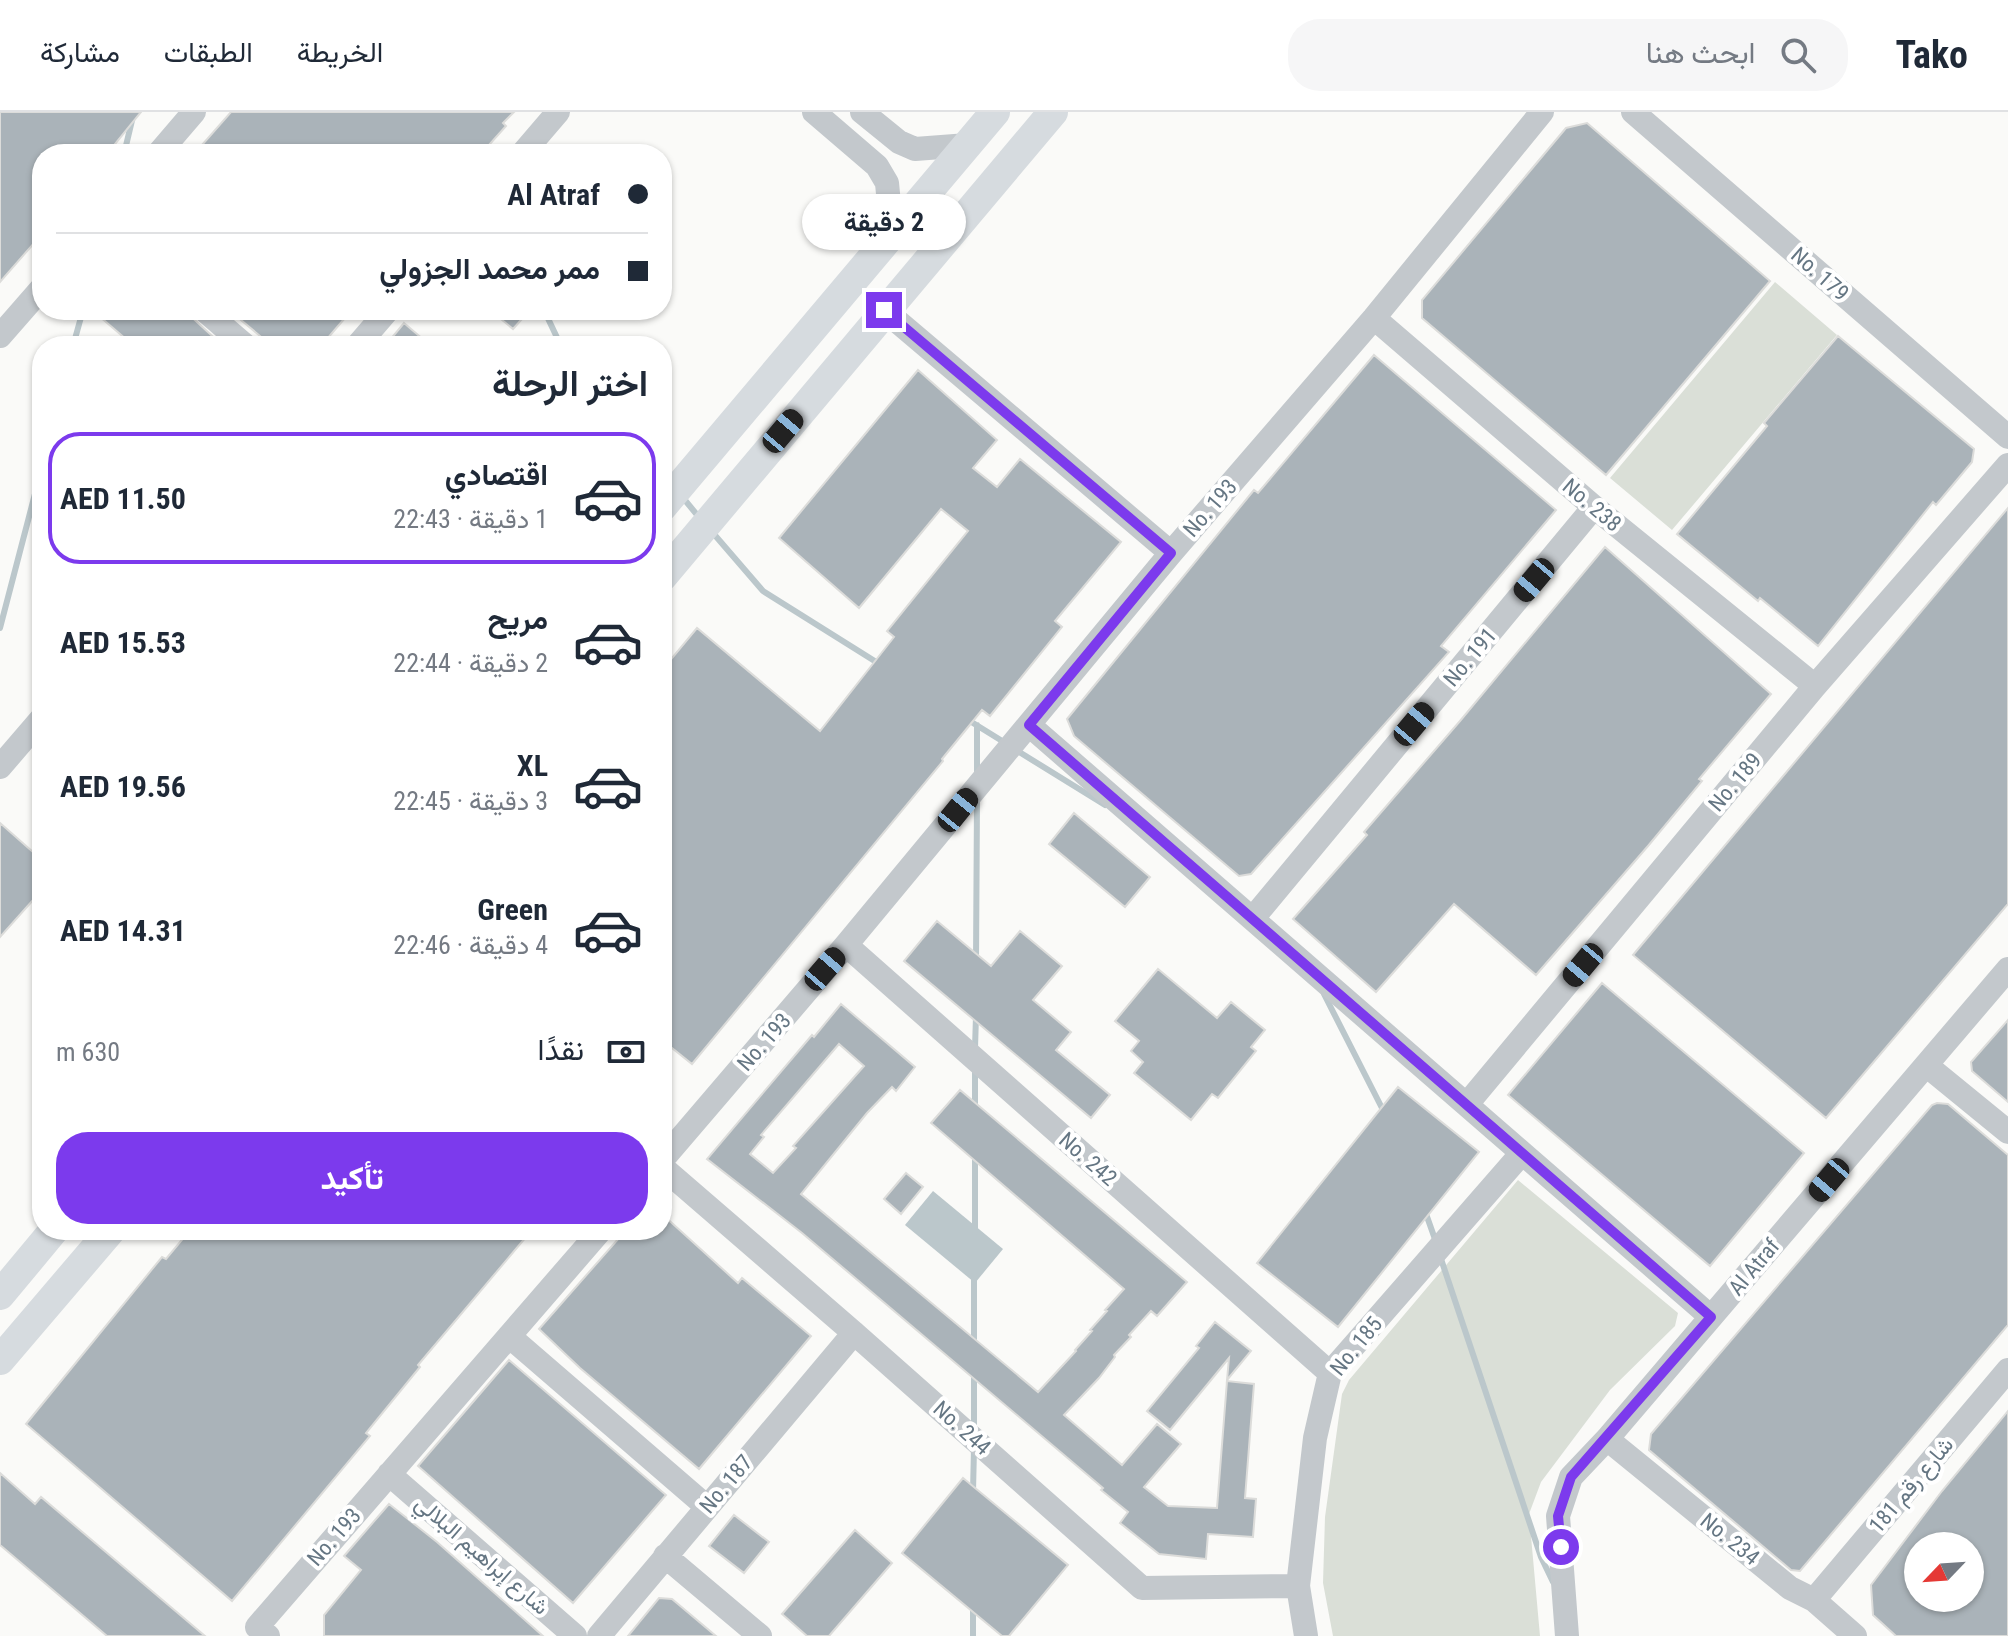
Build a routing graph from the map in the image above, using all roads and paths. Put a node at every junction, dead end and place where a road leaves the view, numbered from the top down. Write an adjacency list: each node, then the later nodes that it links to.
1 (194, 112): 9 (street)
2 (558, 112): 10 (street)
3 (814, 112): 12 (street)
4 (862, 112): 11 (street)
5 (995, 112): 11 (main road)
6 (1053, 112): 14 (main road)
7 (1542, 112): 15 (street, No. 193)
8 (1633, 112): 21 (street, No. 179)
9 (167, 144)
10 (531, 144)
11 (968, 145): 12 (main road)
12 (892, 236): 23 (main road)
13 (32, 299): 18 (street)
14 (884, 310): 25 (street); 26 (main road)
15 (1374, 318): 24 (street, No. 238); 25 (street, No. 193)
16 (216, 320): 19 (street)
17 (379, 320): 20 (street)
18 (0, 336)
19 (234, 336)
20 (366, 336)
21 (2008, 437)
22 (2008, 465): 27 (street, No. 189)
23 (672, 495)
24 (1594, 507): 27 (street, No. 238); 31 (street, No. 191)
25 (1171, 553): 28 (street, No. 193)
26 (672, 565)
27 (1815, 686): 35 (street, No. 189)
28 (1029, 725): 31 (street); 32 (street, No. 193)
29 (32, 730): 30 (street)
30 (0, 767)
31 (1254, 917): 35 (street)
32 (846, 945): 37 (street, No. 193); 49 (street, No. 242)
33 (2008, 969): 34 (street, Al Atraf)
34 (1926, 1065): 36 (street); 44 (street, Al Atraf)
35 (1467, 1104): 38 (street)
36 (2008, 1132)
37 (672, 1148)
38 (1522, 1153): 44 (street); 49 (street, No. 185)
39 (672, 1176): 45 (street, No. 244)
40 (46, 1240): 43 (main road)
41 (102, 1240): 47 (main road)
42 (592, 1240): 46 (street, No. 193)
43 (0, 1295)
44 (1711, 1317): 50 (street, Al Atraf)
45 (854, 1333): 52 (street, No. 187); 54 (street, No. 244)
46 (509, 1336): 51 (street, No. 193); 52 (street)
47 (0, 1360)
48 (2008, 1370): 55 (street, شارع رقم 181)
49 (1330, 1373): 54 (street, No. 185)
50 (1607, 1439): 55 (street, No. 234); 61 (street, Al Atraf)
51 (389, 1474): 56 (street, No. 193); 57 (street, شارع إبراهيم البلالي)
52 (707, 1507): 53 (street, No. 187)
53 (665, 1556): 58 (street, No. 187); 59 (street)
54 (1298, 1586): 60 (street, No. 185)
55 (1814, 1600): 62 (street, No. 234)
56 (263, 1631)
57 (575, 1636)
58 (599, 1636)
59 (760, 1636)
60 (1306, 1636)
61 (1567, 1636)
62 (1855, 1636)

